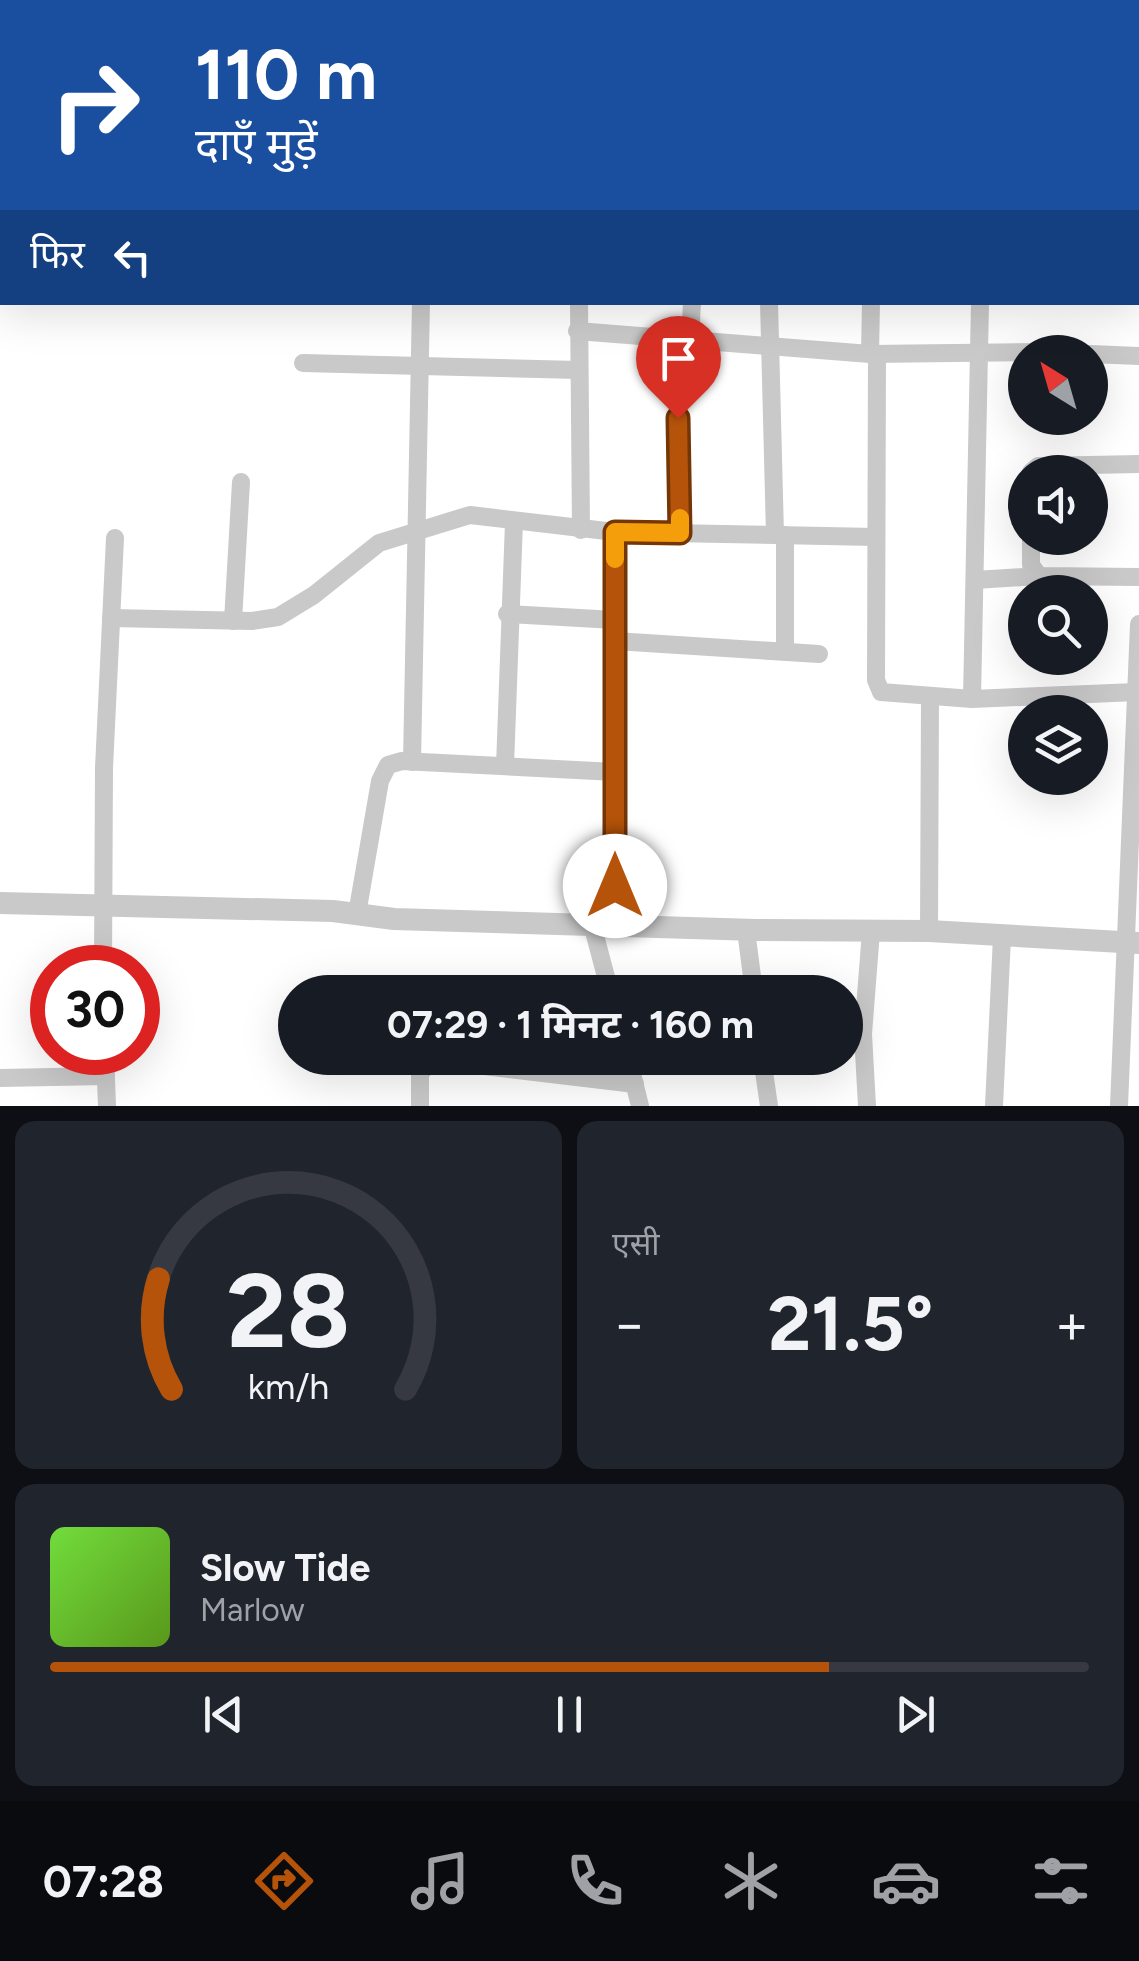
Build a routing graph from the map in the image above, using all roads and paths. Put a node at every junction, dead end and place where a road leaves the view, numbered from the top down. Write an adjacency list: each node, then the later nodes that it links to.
1 (421, 305): 16 (street)
2 (578, 305): 7 (street)
3 (691, 305): 8 (street)
4 (768, 305): 9 (street)
5 (871, 305): 12 (street)
6 (980, 305): 10 (street)
7 (577, 331): 8 (street); 17 (street)
8 (683, 341): 9 (street); 25 (street)
9 (769, 349): 12 (street); 26 (street)
10 (979, 350): 11 (street); 12 (street); 32 (street)
11 (1008, 351)
12 (874, 354): 27 (street)
13 (1108, 355): 14 (street)
14 (1139, 356)
15 (303, 363): 16 (street)
16 (417, 366): 17 (street); 22 (street)
17 (578, 370): 23 (street)
18 (1139, 464): 19 (street)
19 (1108, 465)
20 (241, 482): 36 (street)
21 (514, 522): 22 (street); 23 (street); 33 (street)
22 (417, 529): 36 (street); 44 (street)
23 (581, 530): 24 (street)
24 (615, 532): 25 (street); 35 (street)
25 (680, 533): 26 (street)
26 (780, 535): 27 (street); 39 (street)
27 (875, 537): 42 (street)
28 (115, 538): 34 (street)
29 (1108, 576): 30 (street)
30 (1139, 576)
31 (1008, 578): 32 (street)
32 (975, 580): 43 (street)
33 (507, 614): 35 (street); 45 (street)
34 (111, 618): 36 (street); 48 (street)
35 (615, 620): 38 (street)
36 (234, 621)
37 (1139, 624): 41 (street)
38 (615, 641): 39 (street); 46 (street)
39 (785, 652): 40 (street)
40 (819, 654)
41 (1136, 692): 43 (street); 55 (street)
42 (930, 698): 43 (street); 52 (street)
43 (972, 699)
44 (412, 762): 45 (street); 49 (street)
45 (504, 766): 46 (street)
46 (615, 772): 50 (street)
47 (0, 903): 48 (street)
48 (102, 908): 49 (street); 56 (street)
49 (358, 914): 50 (street)
50 (604, 924): 51 (street); 57 (street)
51 (746, 930): 53 (street); 58 (street)
52 (929, 930): 53 (street); 54 (street)
53 (871, 931): 68 (street)
54 (1002, 937): 55 (street); 69 (street)
55 (1132, 943): 70 (street)
56 (103, 945)
57 (608, 975)
58 (752, 975)
59 (632, 1075): 63 (street)
60 (764, 1075): 67 (street)
61 (106, 1076): 62 (street); 64 (street)
62 (0, 1078)
63 (634, 1084): 65 (street); 66 (street)
64 (107, 1106)
65 (420, 1106)
66 (640, 1106)
67 (769, 1106)
68 (866, 1106)
69 (994, 1106)
70 (1118, 1106)

